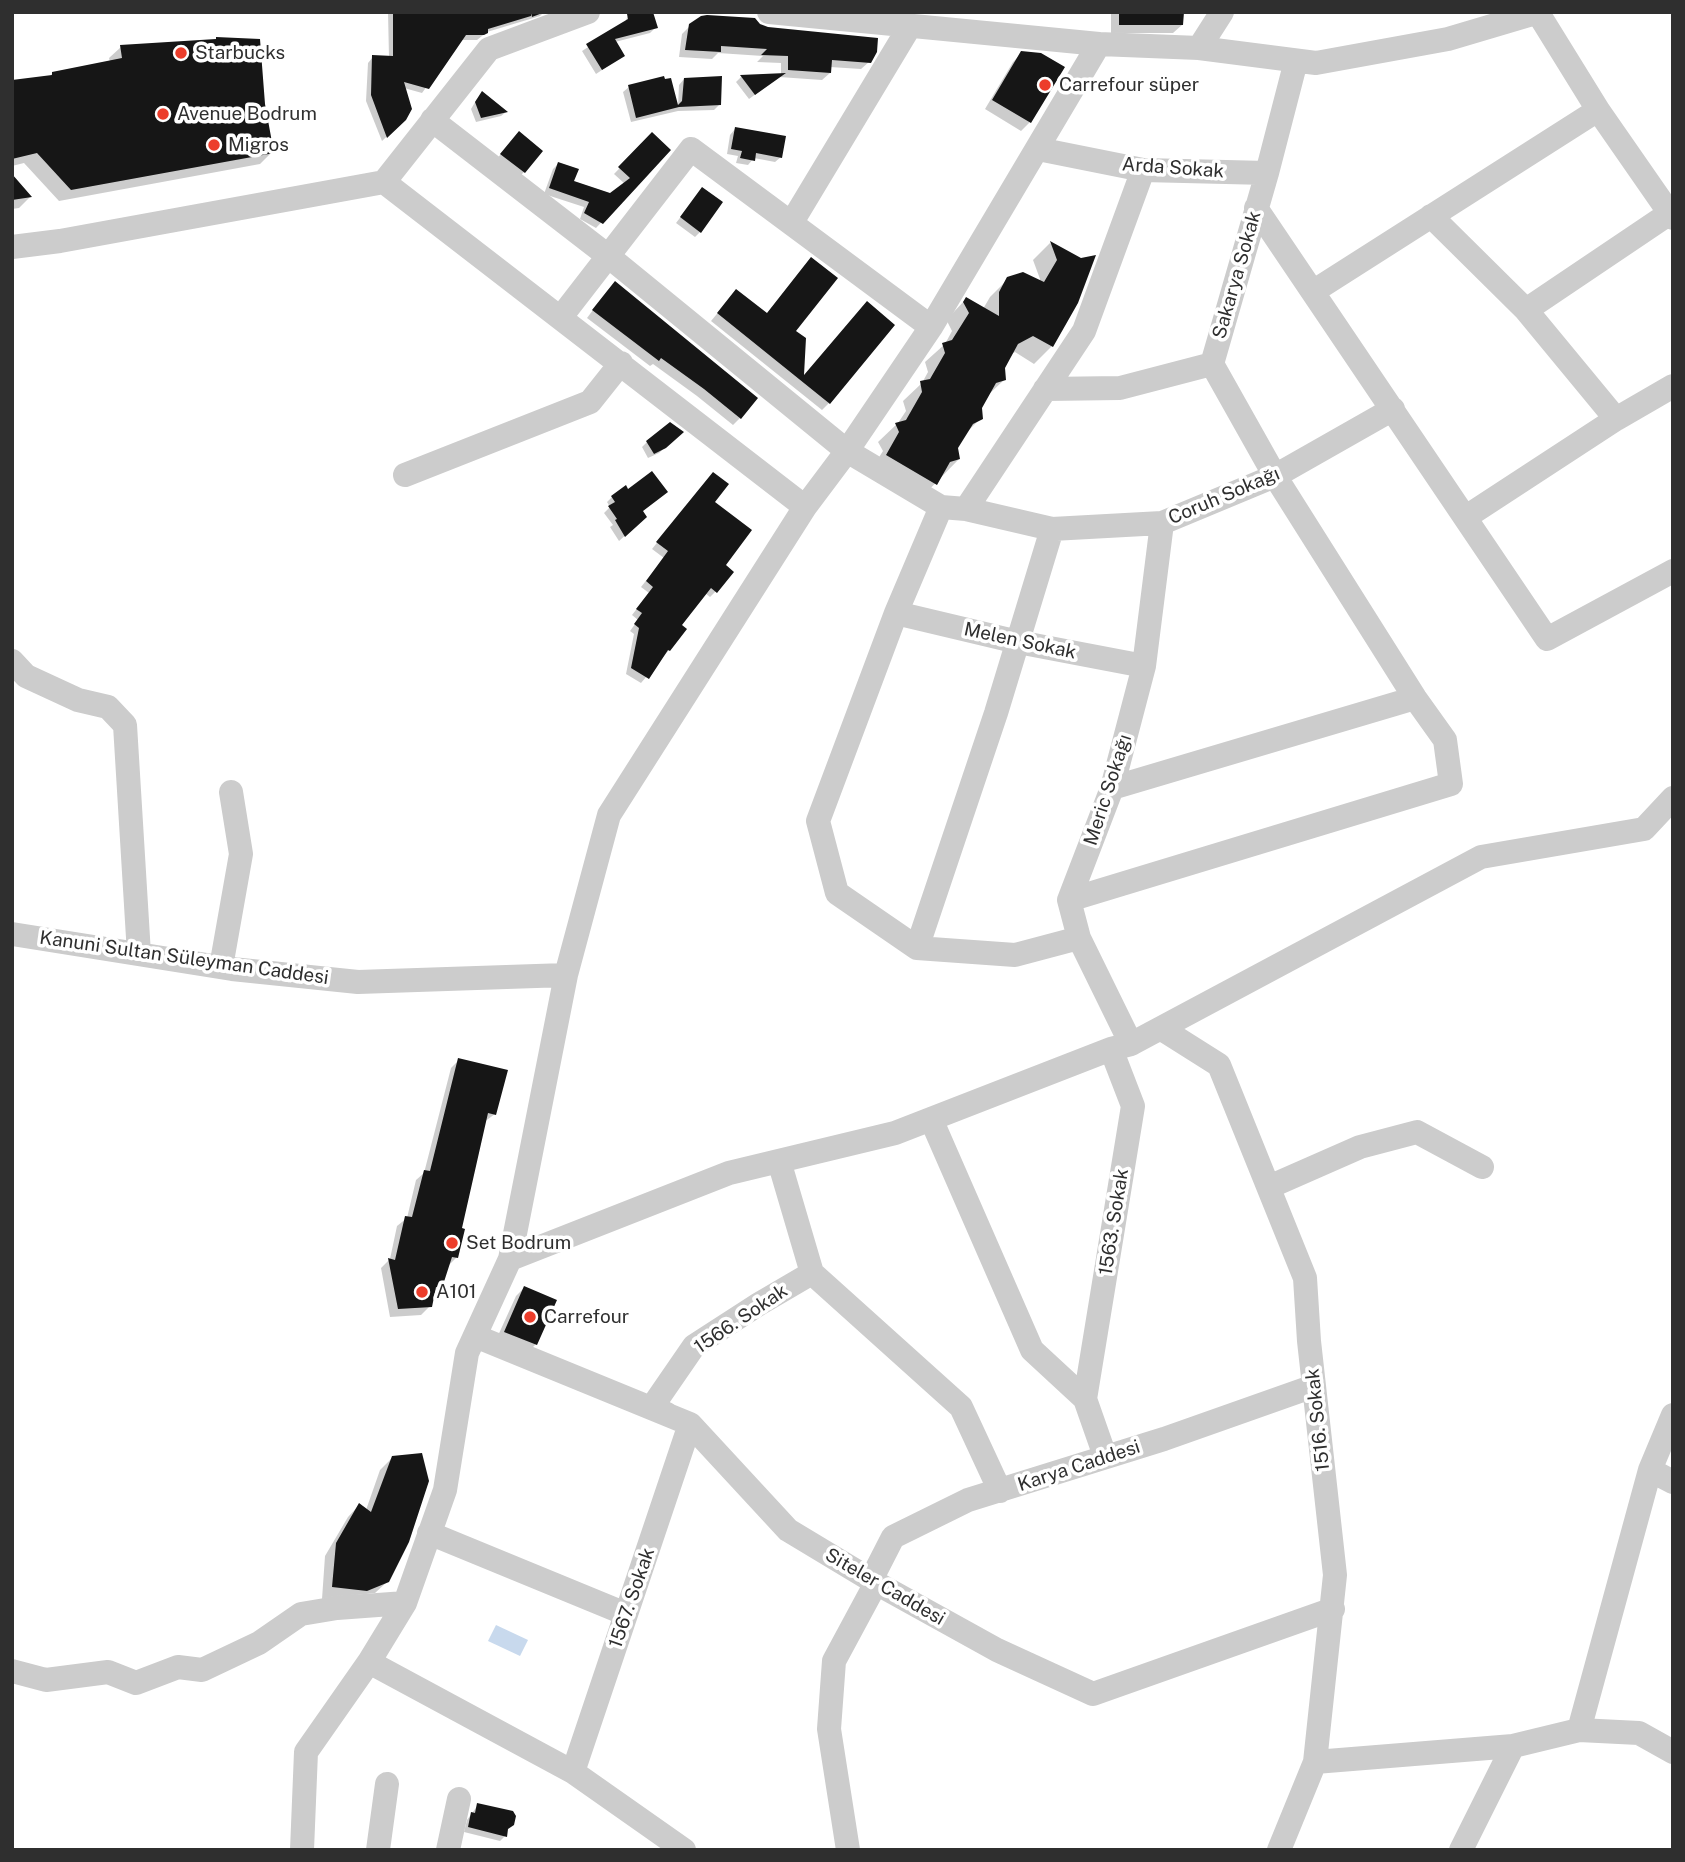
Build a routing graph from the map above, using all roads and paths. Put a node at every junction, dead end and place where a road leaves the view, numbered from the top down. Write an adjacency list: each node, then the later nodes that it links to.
1 (588, 12): 10 (street)
2 (769, 12): 5 (street)
3 (1222, 12): 7 (street)
4 (1539, 12): 8 (street); 9 (street)
5 (910, 26): 6 (street); 18 (street)
6 (1099, 44): 7 (street); 11 (street)
7 (1199, 48): 8 (street)
8 (1296, 61): 13 (street, Sakarya Sokak)
9 (1598, 110): 16 (street); 17 (street)
10 (432, 120): 14 (street); 20 (street, Coruh Sokağı)
11 (1038, 149): 12 (street, Arda Sokak); 24 (street)
12 (1143, 170): 13 (street, Arda Sokak); 28 (street)
13 (1267, 173): 15 (street, Sakarya Sokak)
14 (384, 182): 19 (street); 23 (street)
15 (1256, 208): 21 (street); 26 (street, Sakarya Sokak)
16 (1431, 216): 21 (street); 22 (street)
17 (1671, 216): 22 (street)
18 (792, 222): 20 (street); 24 (street)
19 (12, 247)
20 (608, 256): 23 (street); 31 (street, Coruh Sokağı)
21 (1314, 291): 29 (street)
22 (1526, 310): 30 (street)
23 (561, 317): 25 (street)
24 (931, 327): 31 (street)
25 (621, 363): 32 (street); 34 (street)
26 (1212, 364): 28 (street); 33 (street, Sakarya Sokak)
27 (1673, 386): 30 (street)
28 (1045, 389): 36 (street)
29 (1393, 409): 33 (street, Coruh Sokağı); 37 (street)
30 (1616, 419): 37 (street)
31 (847, 451): 34 (street); 35 (street, Coruh Sokağı)
32 (405, 475)
33 (1275, 476): 38 (street, Coruh Sokağı); 45 (street, Sakarya Sokak)
34 (805, 507): 55 (street)
35 (941, 508): 36 (street, Coruh Sokağı); 41 (street)
36 (966, 509): 39 (street, Coruh Sokağı)
37 (1466, 517): 40 (street)
38 (1162, 523): 39 (street, Coruh Sokağı); 44 (street, Meric Sokağı)
39 (1052, 529): 42 (street)
40 (1673, 571)
41 (895, 613): 42 (street, Melen Sokak); 52 (street)
42 (1018, 642): 44 (street, Melen Sokak); 52 (street)
43 (12, 661): 53 (street)
44 (1144, 666): 46 (street, Meric Sokağı)
45 (1415, 698): 46 (street); 49 (street, Sakarya Sokak)
46 (1112, 788): 49 (street, Meric Sokağı)
47 (231, 792): 54 (street)
48 (1673, 798): 56 (street)
49 (1069, 900): 51 (street)
50 (12, 934): 53 (street, Kanuni Sultan Süleyman Caddesi)
51 (1079, 938): 52 (street); 57 (street)
52 (917, 948)
53 (139, 954): 54 (street, Kanuni Sultan Süleyman Caddesi)
54 (221, 967): 55 (street, Kanuni Sultan Süleyman Caddesi)
55 (566, 975): 62 (street)
56 (1162, 1029): 57 (street); 61 (street, 1516. Sokak)
57 (1121, 1046): 58 (street); 66 (street, 1563. Sokak)
58 (931, 1119): 59 (street); 66 (street)
59 (779, 1161): 62 (street); 63 (street)
60 (1482, 1167): 61 (street)
61 (1269, 1187): 65 (street, 1516. Sokak)
62 (510, 1259): 64 (street)
63 (813, 1273): 68 (street, 1566. Sokak); 72 (street)
64 (475, 1336): 68 (street, Siteler Caddesi); 73 (street)
65 (1314, 1386): 69 (street, Karya Caddesi); 76 (street, 1516. Sokak)
66 (1086, 1399): 69 (street)
67 (1673, 1415): 70 (street)
68 (690, 1424): 74 (street, Siteler Caddesi); 77 (street, 1567. Sokak)
69 (1105, 1456): 72 (street, Karya Caddesi)
70 (1650, 1470): 71 (street); 80 (street)
71 (1673, 1482)
72 (1000, 1491): 74 (street, Karya Caddesi)
73 (429, 1533): 75 (street); 77 (street)
74 (873, 1582): 76 (street, Siteler Caddesi); 91 (street, Karya Caddesi)
75 (405, 1603): 78 (street); 79 (street)
76 (1333, 1609): 83 (street, 1516. Sokak)
77 (626, 1614): 84 (street, 1567. Sokak)
78 (369, 1662): 84 (street); 87 (street)
79 (12, 1671)
80 (1579, 1730): 81 (street); 82 (street)
81 (1513, 1746): 83 (street); 93 (street)
82 (1673, 1752)
83 (1315, 1762): 92 (street, 1516. Sokak)
84 (573, 1772): 90 (street)
85 (387, 1784): 88 (street)
86 (459, 1799): 89 (street)
87 (302, 1850)
88 (378, 1850)
89 (448, 1850)
90 (684, 1850)
91 (848, 1850)
92 (1279, 1850)
93 (1461, 1850)

